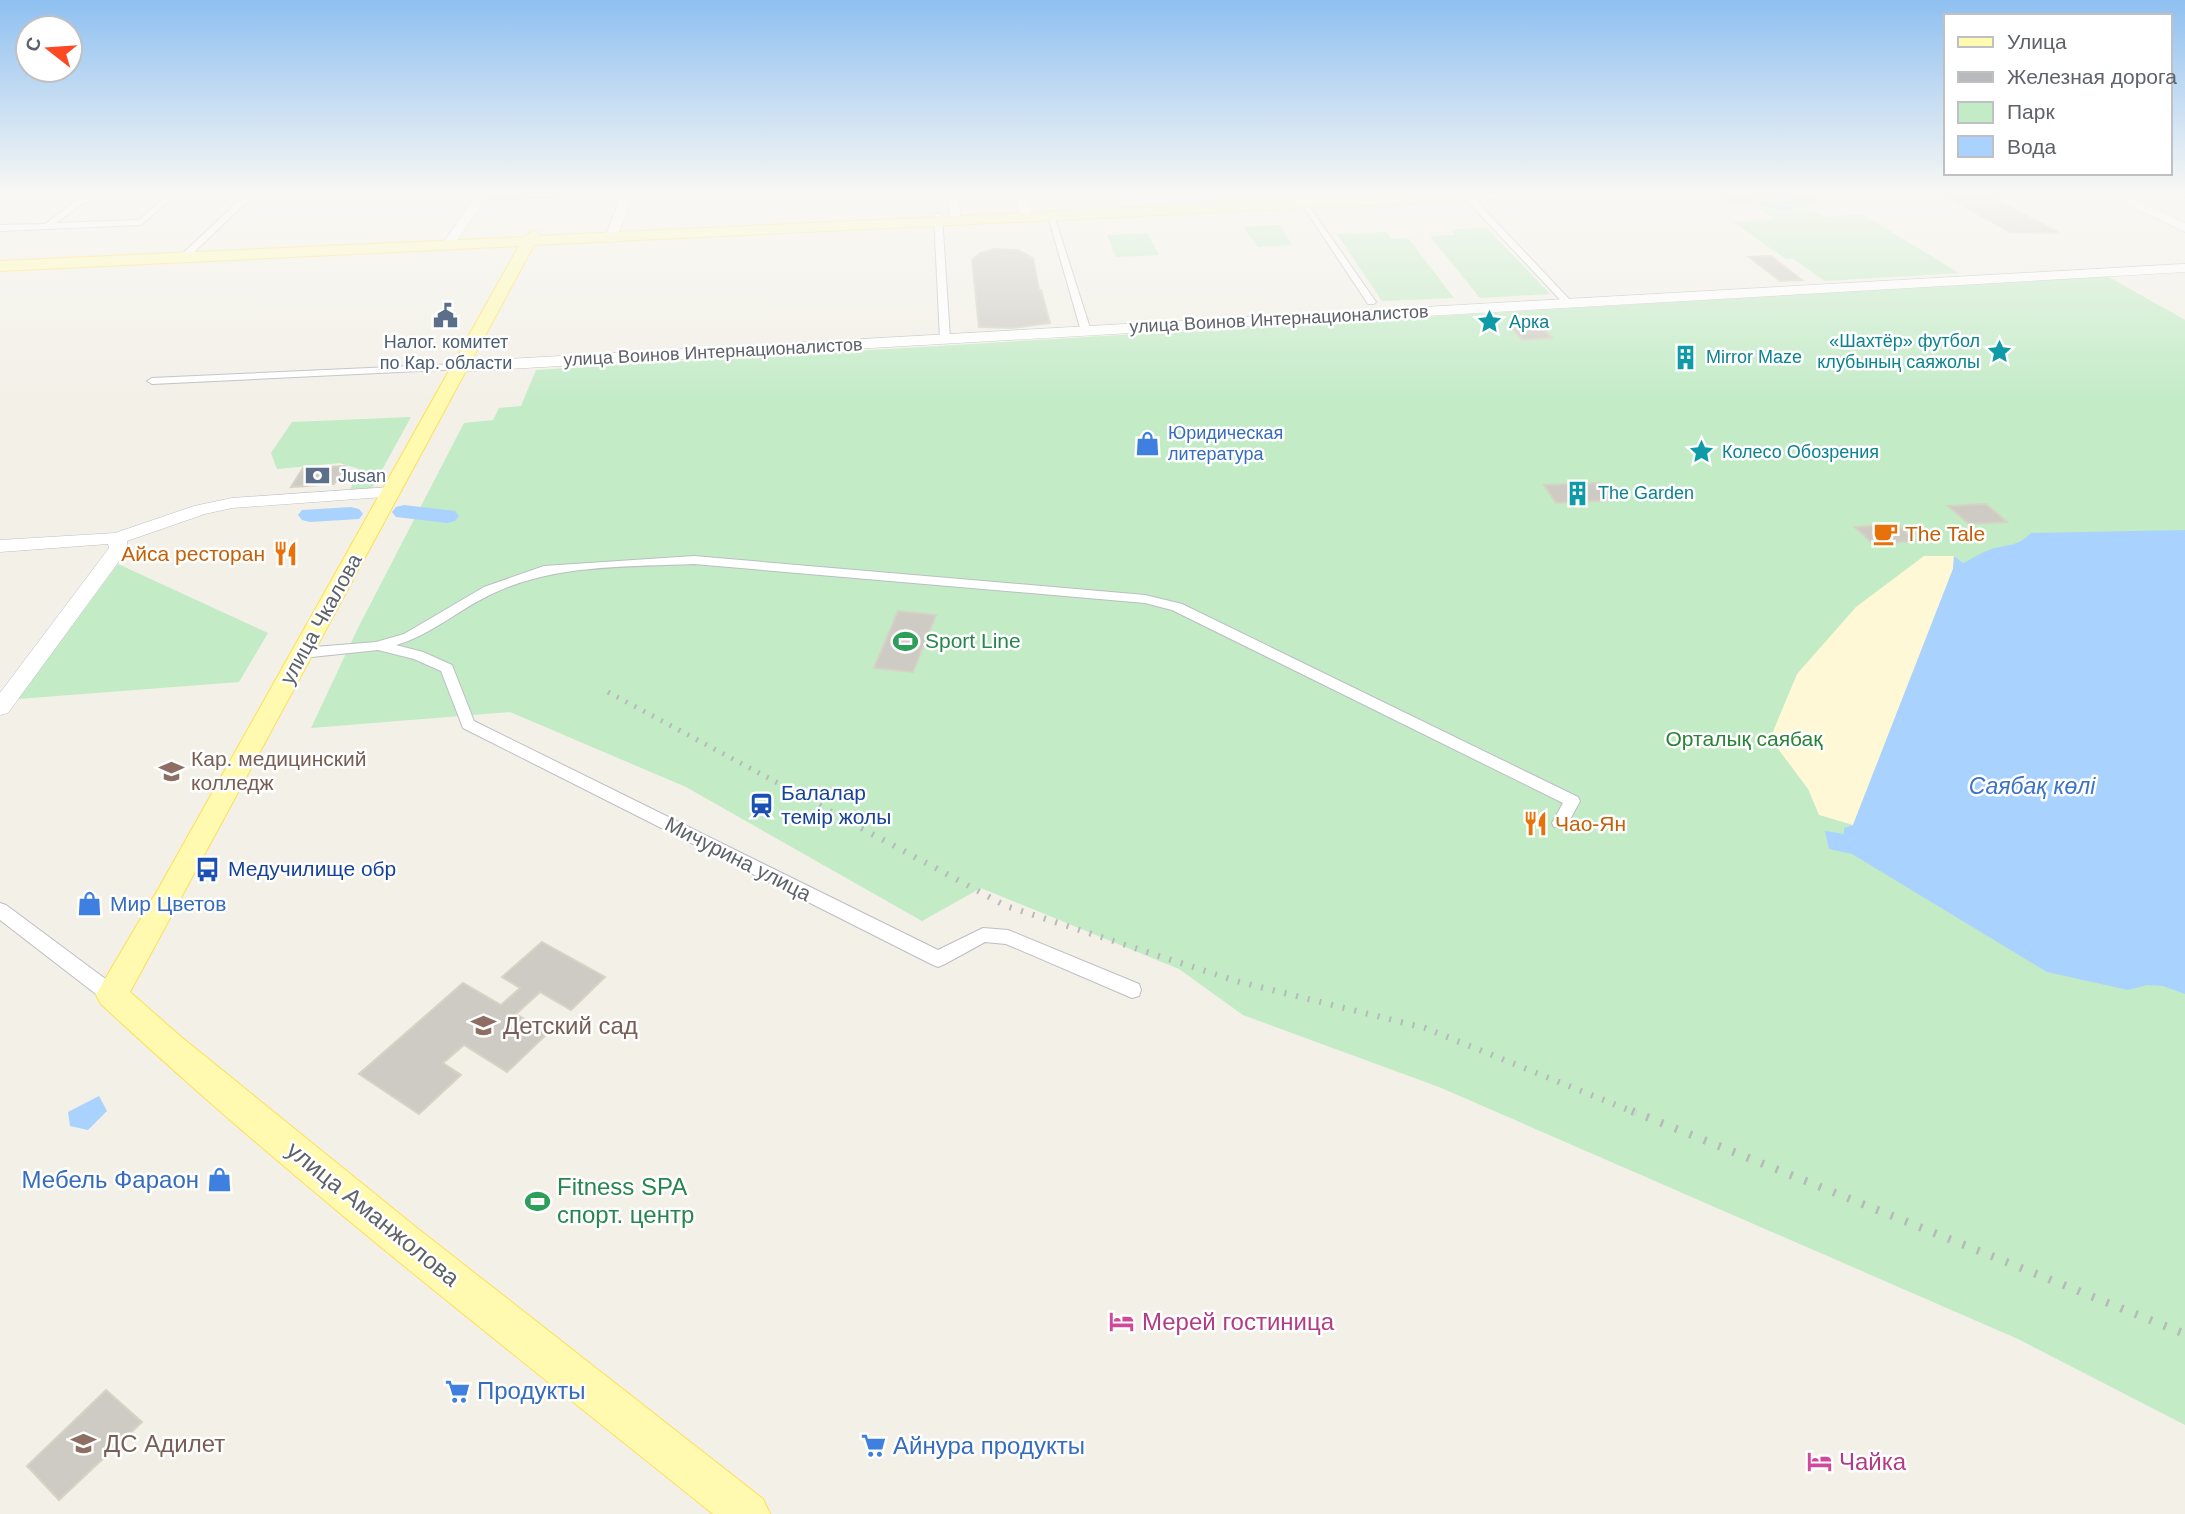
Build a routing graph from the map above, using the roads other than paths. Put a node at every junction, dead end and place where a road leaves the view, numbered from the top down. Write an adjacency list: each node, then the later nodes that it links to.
1 (52, 263): 7 (main road)
2 (516, 263): 13 (main road, улица Чкалова)
3 (941, 263): 12 (street)
4 (1065, 263): 11 (street)
5 (1343, 263): 9 (street)
6 (1530, 263): 10 (street)
7 (0, 266)
8 (2185, 268): 10 (main road, улица Воинов Интернационалистов)
9 (1371, 302)
10 (1568, 303): 11 (main road, улица Воинов Интернационалистов)
11 (1086, 331): 12 (main road, улица Воинов Интернационалистов)
12 (945, 339): 13 (main road, улица Воинов Интернационалистов)
13 (457, 367): 14 (street); 15 (main road, улица Чкалова)
14 (152, 381)
15 (391, 492): 16 (main road); 19 (main road, улица Чкалова)
16 (117, 538): 17 (main road); 20 (main road)
17 (0, 546)
18 (377, 646): 19 (street); 21 (street); 23 (street, Мичурина улица)
19 (302, 653): 24 (main road, улица Чкалова)
20 (0, 708)
21 (1560, 823)
22 (0, 910): 24 (street, улица Аманжолова)
23 (1132, 990)
24 (112, 995): 25 (main road, улица Аманжолова)
25 (748, 1514)

